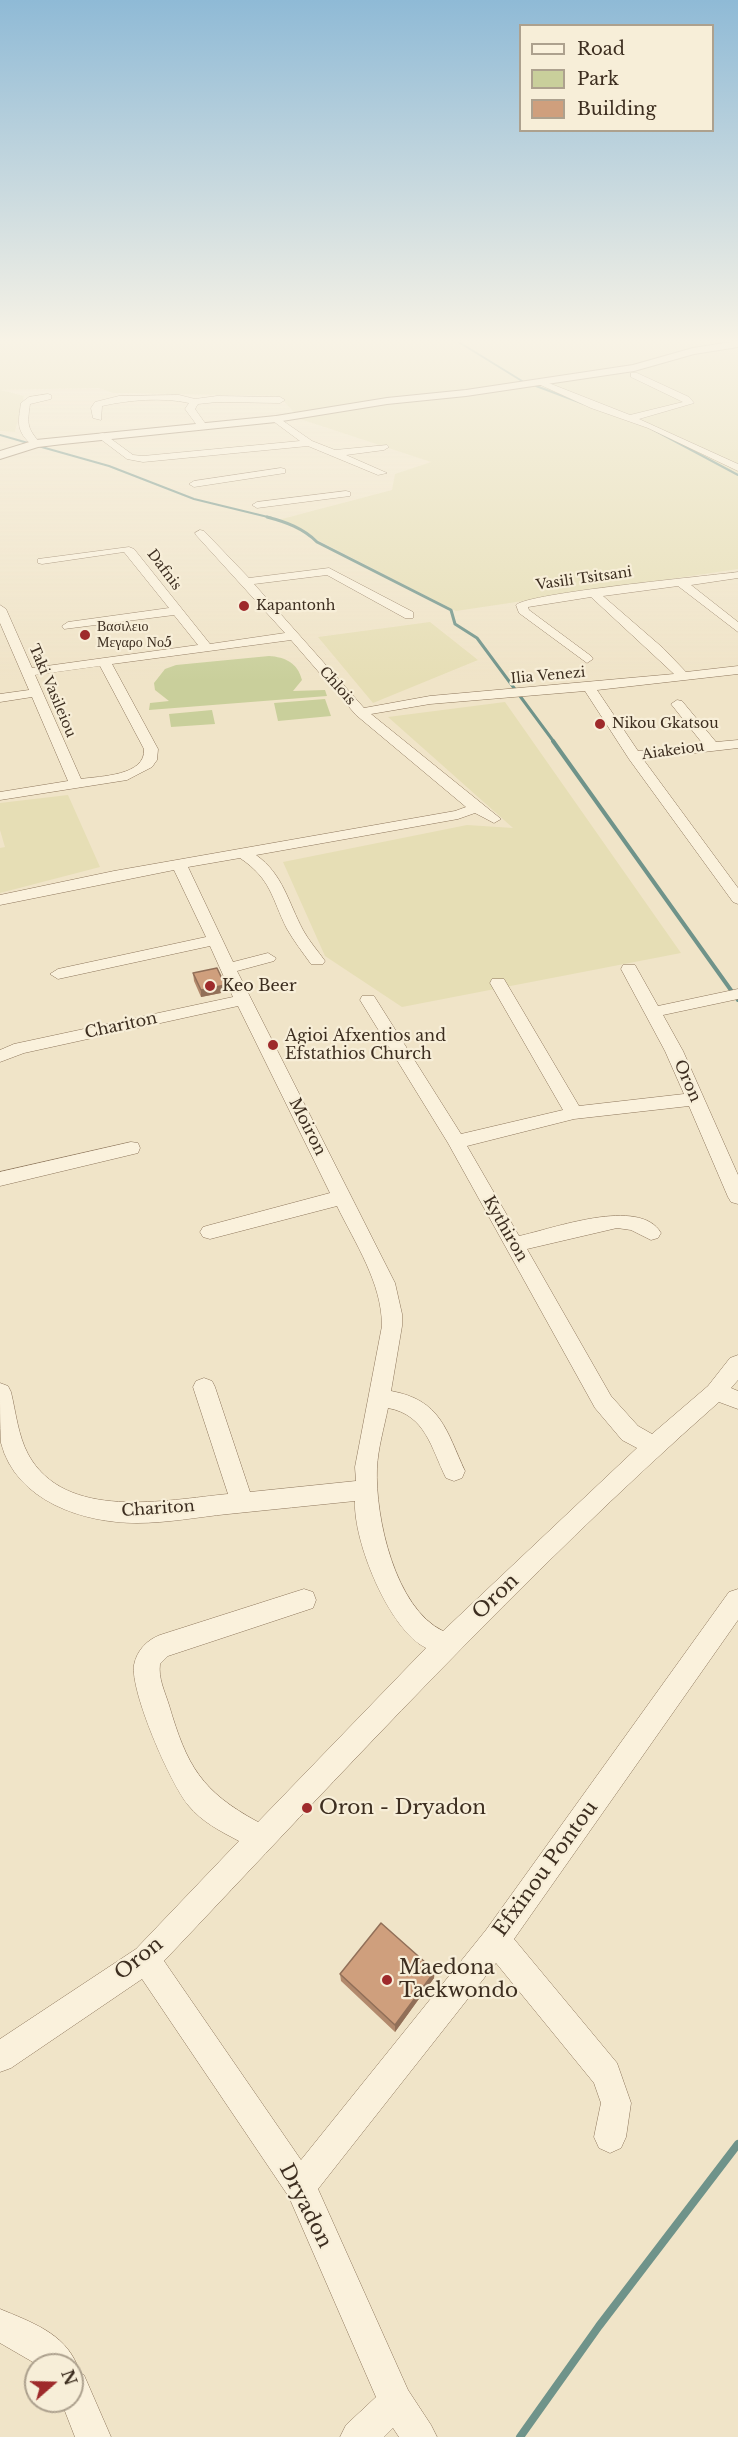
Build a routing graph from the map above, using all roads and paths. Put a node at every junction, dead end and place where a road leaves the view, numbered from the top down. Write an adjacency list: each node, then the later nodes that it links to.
1 (127, 455): 2 (street)
2 (187, 455)
3 (252, 455): 7 (street)
4 (338, 455): 8 (street)
5 (711, 455): 6 (street)
6 (738, 468)
7 (281, 471): 9 (street); 10 (street)
8 (382, 473)
9 (291, 477)
10 (194, 484)
11 (346, 494): 12 (street)
12 (257, 505)
13 (200, 533): 17 (street, Chlois)
14 (42, 561): 20 (street, Dafnis)
15 (738, 574): 16 (street, Vasili Tsitsani)
16 (679, 581): 18 (street, Vasili Tsitsani); 23 (street)
17 (246, 582): 21 (street); 24 (street, Chlois)
18 (592, 592): 27 (street, Vasili Tsitsani); 31 (street)
19 (0, 609): 25 (street, Taki Vasileiou)
20 (176, 610): 22 (street); 26 (street, Dafnis)
21 (409, 615)
22 (68, 626)
23 (738, 628)
24 (293, 636): 26 (street); 36 (street, Chlois)
25 (6, 638): 30 (street, Taki Vasileiou)
26 (207, 648): 28 (street)
27 (587, 660)
28 (104, 662): 30 (street); 40 (street)
29 (738, 670): 31 (street, Ilia Venezi)
30 (27, 672): 33 (street, Taki Vasileiou)
31 (683, 676): 32 (street, Ilia Venezi)
32 (589, 687): 36 (street, Ilia Venezi); 39 (street)
33 (36, 693): 34 (street); 40 (street, Taki Vasileiou)
34 (0, 698)
35 (677, 704): 38 (street, Aiakeiou)
36 (361, 712): 42 (street, Chlois)
37 (738, 744): 38 (street, Aiakeiou)
38 (711, 746): 39 (street, Aiakeiou)
39 (634, 756): 46 (street)
40 (76, 784): 41 (street)
41 (0, 796)
42 (476, 808): 43 (street, Chlois); 44 (street)
43 (494, 819)
44 (243, 853): 45 (street); 50 (street)
45 (180, 864): 47 (street); 48 (street, Moiron)
46 (738, 899)
47 (0, 900)
48 (216, 940): 51 (street, Moiron); 53 (street)
49 (268, 958): 51 (street)
50 (317, 961)
51 (228, 968): 56 (street, Moiron)
52 (629, 969): 58 (street, Oron)
53 (57, 974)
54 (498, 983): 61 (street)
55 (738, 994): 58 (street)
56 (243, 1000): 59 (street, Chariton); 65 (street, Moiron)
57 (368, 1000): 62 (street, Kythiron)
58 (654, 1012): 60 (street, Oron)
59 (0, 1056)
60 (695, 1100): 61 (street); 66 (street, Oron)
61 (574, 1113): 62 (street)
62 (456, 1142): 69 (street, Kythiron)
63 (131, 1148): 64 (street)
64 (0, 1179)
65 (343, 1197): 67 (street); 74 (street, Moiron)
66 (738, 1197)
67 (210, 1232)
68 (651, 1233): 69 (street)
69 (514, 1245): 76 (street, Kythiron)
70 (738, 1364): 73 (street, Oron)
71 (204, 1387): 79 (street)
72 (0, 1392): 79 (street, Chariton)
73 (716, 1392): 75 (street); 76 (street, Oron)
74 (379, 1398): 77 (street); 78 (street, Moiron)
75 (738, 1400)
76 (654, 1446): 82 (street, Oron)
77 (454, 1471)
78 (368, 1490): 79 (street, Chariton); 82 (street, Moiron)
79 (242, 1501)
80 (304, 1600): 83 (street)
81 (738, 1600): 84 (street, Efxinou Pontou)
82 (446, 1645): 83 (street, Oron)
83 (260, 1838): 85 (street, Oron)
84 (496, 1940): 87 (street); 88 (street, Efxinou Pontou)
85 (146, 1959): 86 (street, Oron); 88 (street, Dryadon)
86 (0, 2057)
87 (610, 2137)
88 (300, 2186): 91 (street, Dryadon)
89 (0, 2326): 90 (street)
90 (49, 2353)
91 (396, 2402): 94 (street); 95 (street, Dryadon)
92 (83, 2413): 93 (street)
93 (93, 2437)
94 (358, 2437)
95 (419, 2437)

